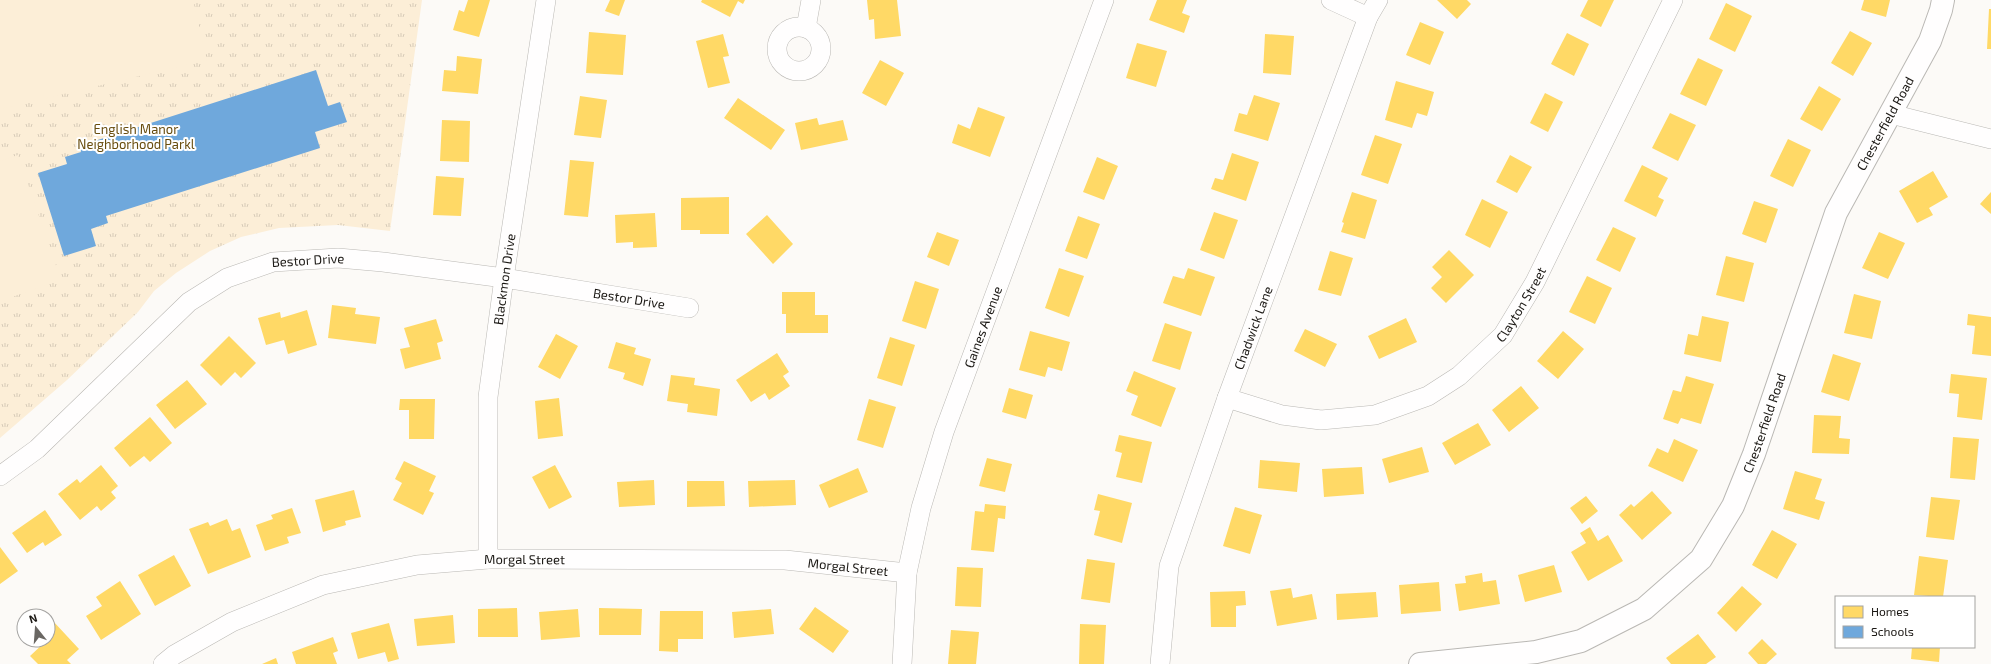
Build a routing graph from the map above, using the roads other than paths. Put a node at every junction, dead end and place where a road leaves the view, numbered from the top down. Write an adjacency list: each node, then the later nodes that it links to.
1 (546, 0): 12 (street, Blackmon Drive)
2 (811, 0): 9 (street)
3 (1104, 0): 17 (street, Gaines Avenue)
4 (1331, 0): 8 (street)
5 (1378, 0): 8 (street, Chadwick Lane)
6 (1673, 0): 14 (street, Clayton Street)
7 (1943, 0): 10 (street, Chesterfield Road)
8 (1368, 17): 14 (street, Chadwick Lane)
9 (806, 28)
10 (1891, 114): 11 (street); 21 (street, Chesterfield Road)
11 (1991, 139)
12 (504, 278): 13 (street, Bestor Drive); 15 (street, Bestor Drive); 16 (street, Blackmon Drive)
13 (689, 308)
14 (1227, 398): 20 (street, Chadwick Lane)
15 (0, 476)
16 (488, 559): 17 (street, Morgal Street); 18 (street, Morgal Street)
17 (907, 573): 19 (street, Gaines Avenue)
18 (162, 664)
19 (902, 664)
20 (1160, 664)
21 (1419, 664)

